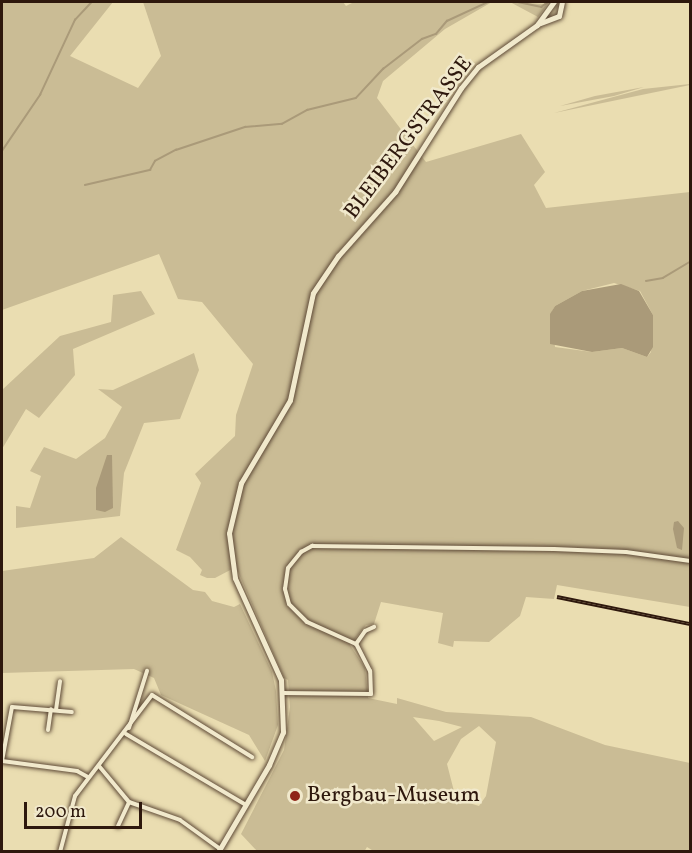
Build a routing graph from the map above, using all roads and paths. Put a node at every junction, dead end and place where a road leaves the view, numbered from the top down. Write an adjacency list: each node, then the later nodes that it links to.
1 (554, 2): 3 (street, BLEIBERGSTRASSE)
2 (561, 2): 4 (street)
3 (546, 14): 4 (street); 5 (street, BLEIBERGSTRASSE)
4 (547, 22): 5 (street, BLEIBERGSTRASSE)
5 (537, 25): 11 (street, BLEIBERGSTRASSE)
6 (690, 561): 8 (street)
7 (374, 627): 8 (street)
8 (356, 644): 11 (street)
9 (147, 671): 15 (street)
10 (60, 681): 12 (street)
11 (283, 693): 21 (street, BLEIBERGSTRASSE)
12 (54, 710): 13 (street); 14 (street); 17 (street)
13 (72, 712)
14 (48, 730)
15 (127, 732): 16 (street); 18 (street); 21 (street)
16 (252, 757)
17 (2, 761): 19 (street)
18 (99, 766): 19 (street); 20 (street)
19 (88, 777): 24 (street)
20 (129, 802): 22 (street); 23 (street)
21 (247, 805): 23 (street, BLEIBERGSTRASSE)
22 (118, 825)
23 (220, 851)
24 (60, 852)

